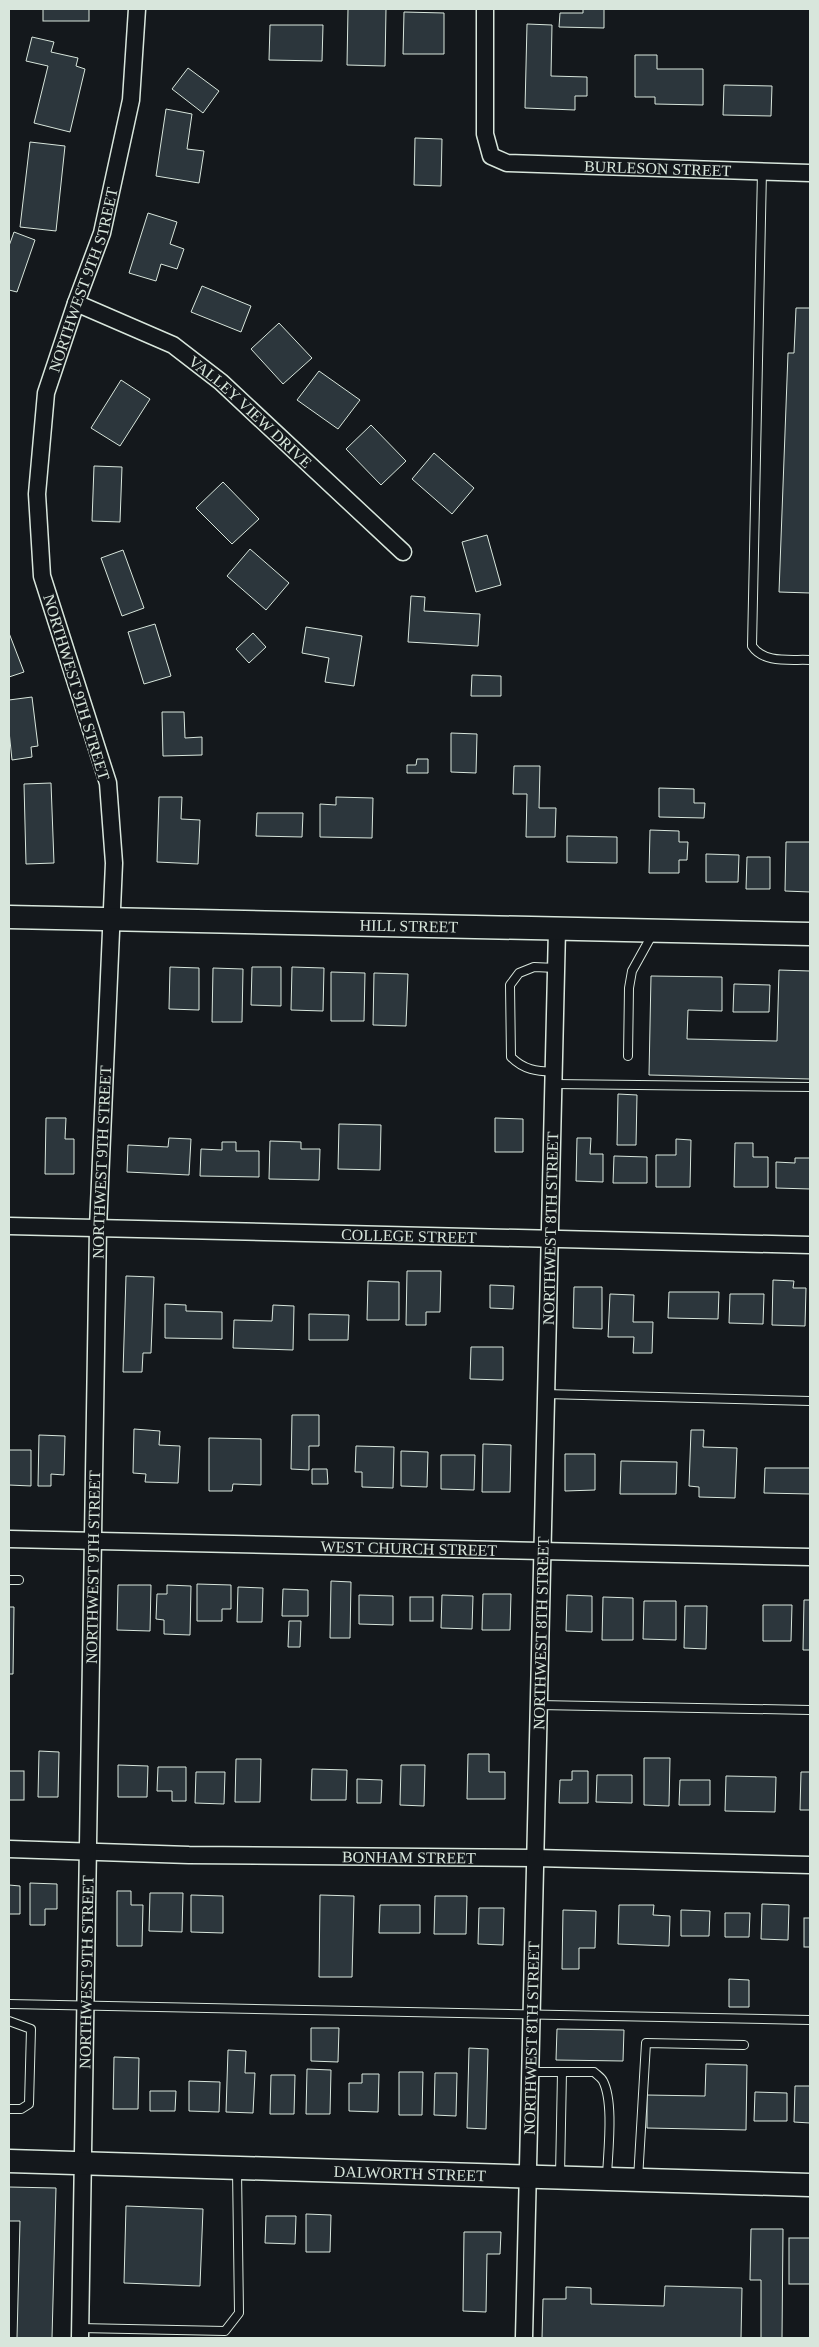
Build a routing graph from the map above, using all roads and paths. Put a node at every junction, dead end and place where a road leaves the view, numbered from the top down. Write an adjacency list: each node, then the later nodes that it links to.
1 (137, 9): 5 (street, NORTHWEST 9TH STREET)
2 (485, 9): 3 (street, BURLESON STREET)
3 (762, 171): 4 (street, BURLESON STREET); 7 (lane)
4 (810, 173)
5 (76, 303): 6 (street, VALLEY VIEW DRIVE); 9 (street, NORTHWEST 9TH STREET)
6 (403, 552)
7 (810, 660)
8 (9, 917): 9 (street, HILL STREET)
9 (113, 920): 10 (street, HILL STREET); 18 (street, NORTHWEST 9TH STREET)
10 (557, 929): 11 (street, HILL STREET); 13 (street, NORTHWEST 8TH STREET)
11 (655, 931): 12 (street, HILL STREET); 14 (lane)
12 (810, 934)
13 (556, 968): 15 (street, NORTHWEST 8TH STREET); 15 (lane)
14 (628, 1056)
15 (554, 1078): 16 (lane); 19 (street, NORTHWEST 8TH STREET)
16 (810, 1087)
17 (9, 1226): 18 (street, COLLEGE STREET)
18 (98, 1228): 19 (street, COLLEGE STREET); 24 (street, NORTHWEST 9TH STREET)
19 (549, 1238): 20 (street, COLLEGE STREET); 21 (street, NORTHWEST 8TH STREET)
20 (810, 1245)
21 (545, 1394): 22 (lane); 25 (street, NORTHWEST 8TH STREET)
22 (810, 1400)
23 (9, 1539): 24 (street, WEST CHURCH STREET)
24 (94, 1541): 25 (street, WEST CHURCH STREET); 32 (street, NORTHWEST 9TH STREET)
25 (541, 1550): 26 (street, WEST CHURCH STREET); 29 (street, NORTHWEST 8TH STREET)
26 (810, 1557)
27 (9, 1580): 28 (lane)
28 (19, 1580)
29 (539, 1704): 30 (lane); 33 (street, NORTHWEST 8TH STREET)
30 (810, 1710)
31 (9, 1849): 32 (street, BONHAM STREET)
32 (88, 1852): 33 (street, BONHAM STREET); 36 (street, NORTHWEST 9TH STREET)
33 (536, 1858): 34 (street, BONHAM STREET); 37 (street, NORTHWEST 8TH STREET)
34 (810, 1865)
35 (9, 2004): 36 (lane)
36 (85, 2007): 37 (lane); 45 (street, NORTHWEST 9TH STREET)
37 (532, 2014): 38 (lane); 41 (street, NORTHWEST 8TH STREET)
38 (810, 2020)
39 (9, 2022): 43 (lane)
40 (744, 2044): 50 (lane)
41 (530, 2072): 42 (lane); 47 (street, NORTHWEST 8TH STREET)
42 (562, 2072): 48 (lane); 49 (lane)
43 (9, 2109)
44 (9, 2161): 45 (street, DALWORTH STREET)
45 (82, 2162): 46 (street, DALWORTH STREET); 52 (street, NORTHWEST 9TH STREET)
46 (237, 2168): 47 (street, DALWORTH STREET); 52 (lane)
47 (527, 2178): 48 (street, DALWORTH STREET); 53 (street, NORTHWEST 8TH STREET)
48 (560, 2179): 49 (street, DALWORTH STREET)
49 (607, 2180): 50 (street, DALWORTH STREET)
50 (638, 2181): 51 (street, DALWORTH STREET)
51 (810, 2185)
52 (80, 2333)
53 (524, 2338)

